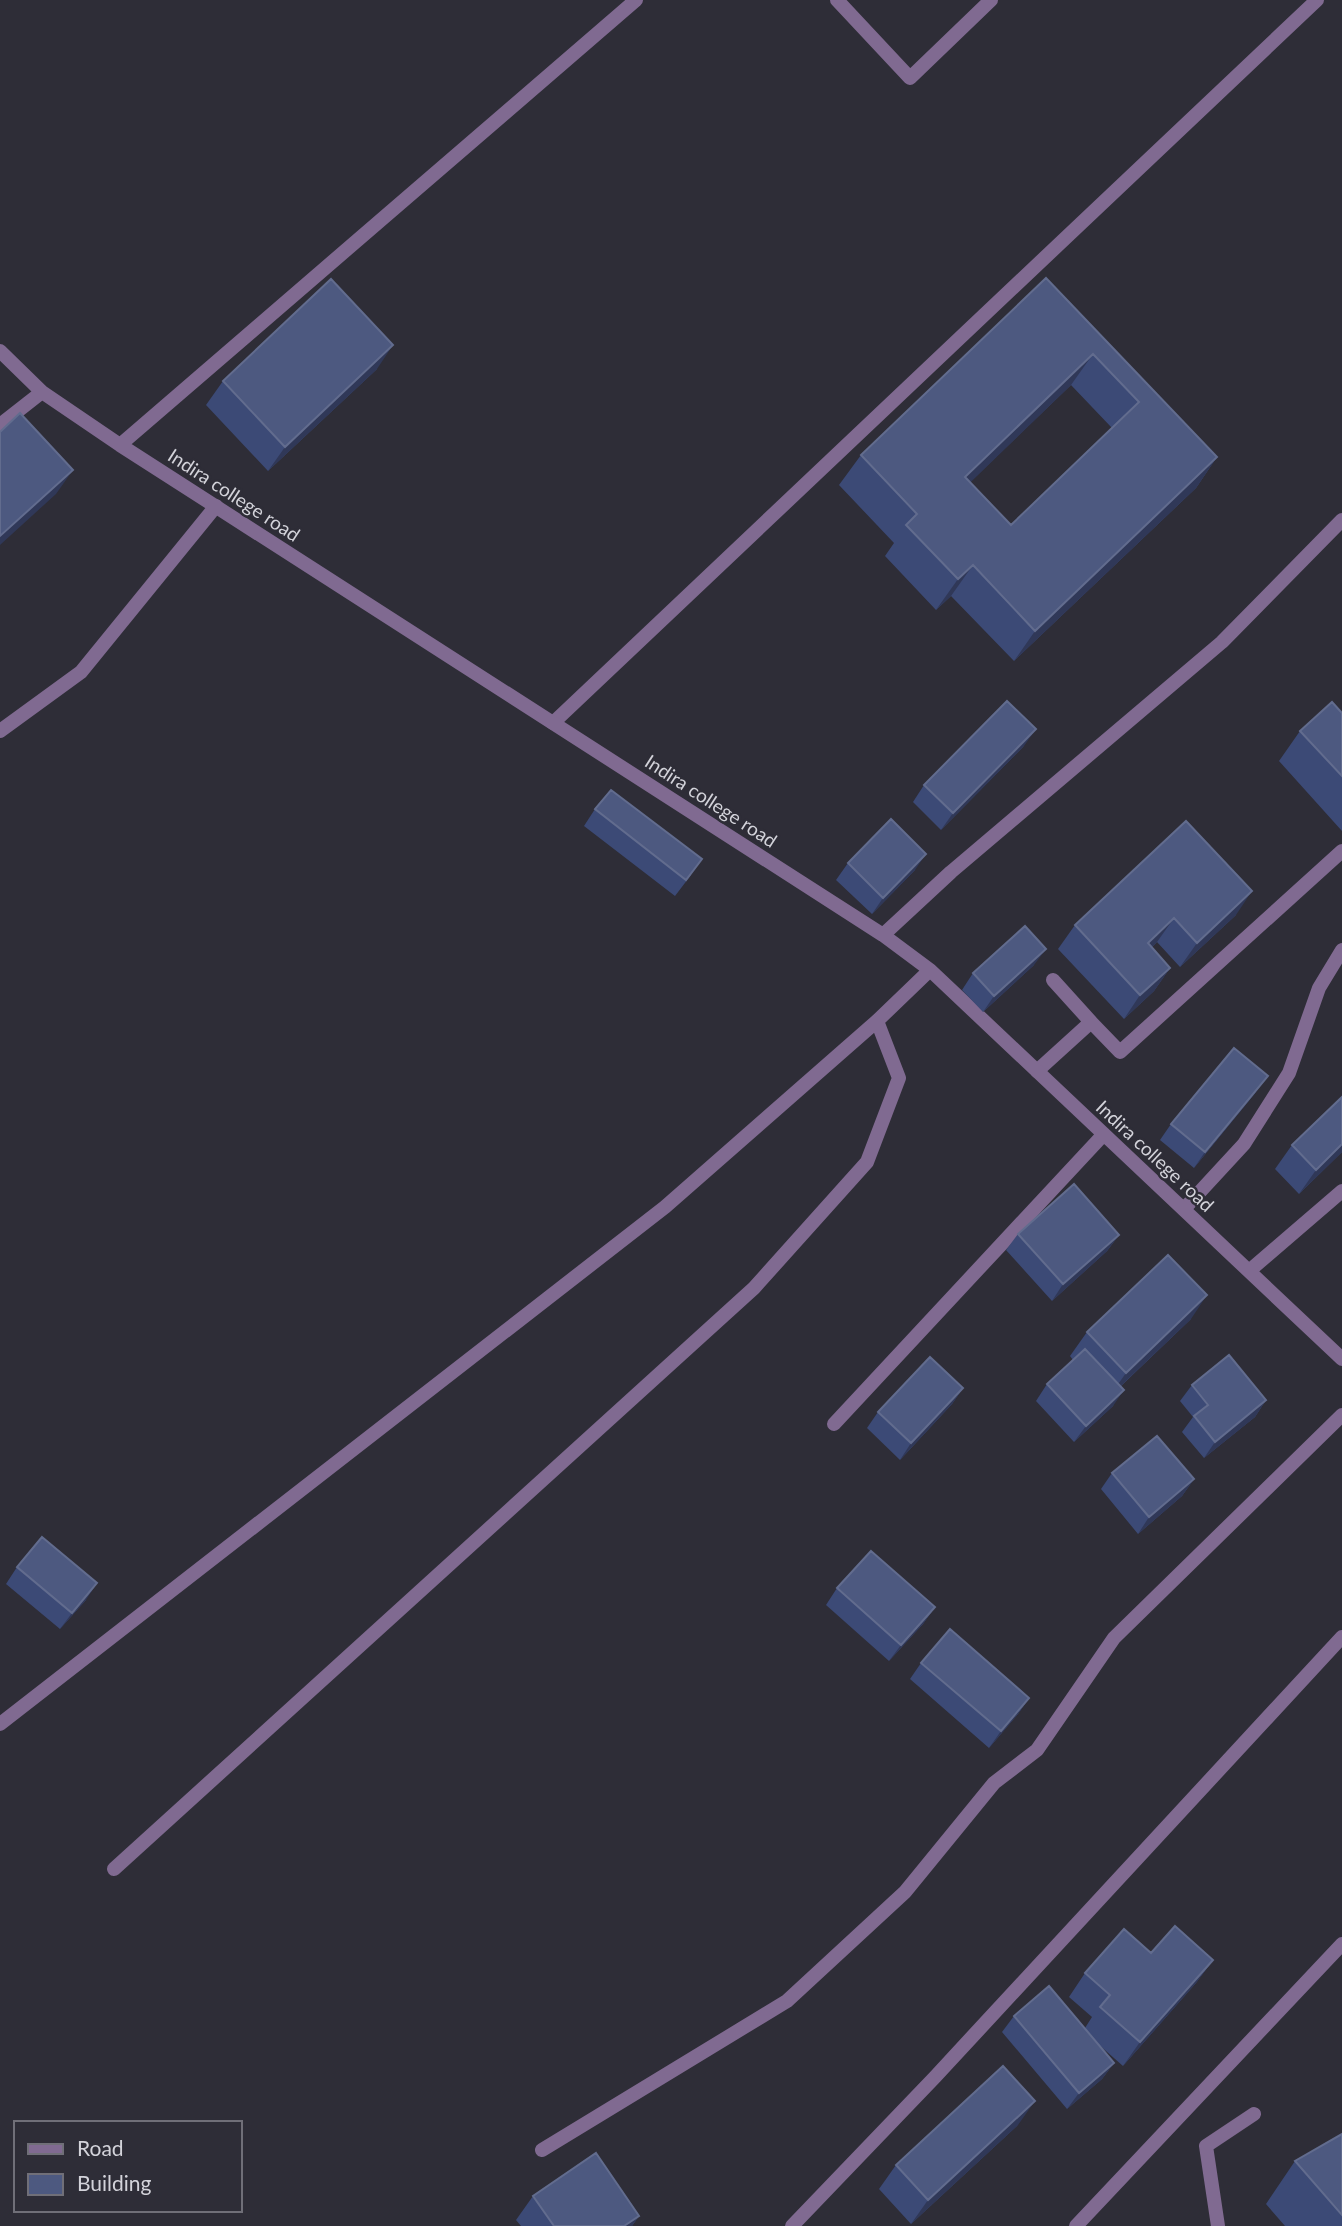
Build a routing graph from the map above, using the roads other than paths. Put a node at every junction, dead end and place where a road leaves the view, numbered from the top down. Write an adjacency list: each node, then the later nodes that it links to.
1 (636, 0): 8 (street)
2 (837, 0): 3 (street)
3 (992, 0)
4 (1317, 0): 11 (street)
5 (0, 351): 6 (street, Indira college road)
6 (42, 392): 7 (street); 8 (street, Indira college road)
7 (0, 425)
8 (120, 445): 9 (street, Indira college road)
9 (216, 506): 11 (street, Indira college road); 12 (street)
10 (1342, 520): 14 (street)
11 (553, 723): 14 (street, Indira college road)
12 (0, 731)
13 (1342, 851): 19 (street)
14 (883, 935): 16 (street, Indira college road)
15 (1342, 950): 23 (street)
16 (930, 970): 18 (street); 20 (street, Indira college road)
17 (1053, 980): 19 (street)
18 (877, 1021): 29 (street); 30 (street)
19 (1091, 1022): 20 (street)
20 (1037, 1071): 21 (street, Indira college road)
21 (1104, 1134): 23 (street, Indira college road); 27 (street)
22 (1342, 1191): 24 (street)
23 (1184, 1209): 24 (street, Indira college road)
24 (1249, 1271): 25 (street, Indira college road)
25 (1342, 1359)
26 (1342, 1415): 33 (street)
27 (834, 1424)
28 (1342, 1637): 34 (street)
29 (0, 1724)
30 (114, 1869)
31 (1342, 1944): 35 (street)
32 (1254, 2114): 36 (street)
33 (542, 2150)
34 (792, 2226)
35 (1076, 2226)
36 (1218, 2226)

